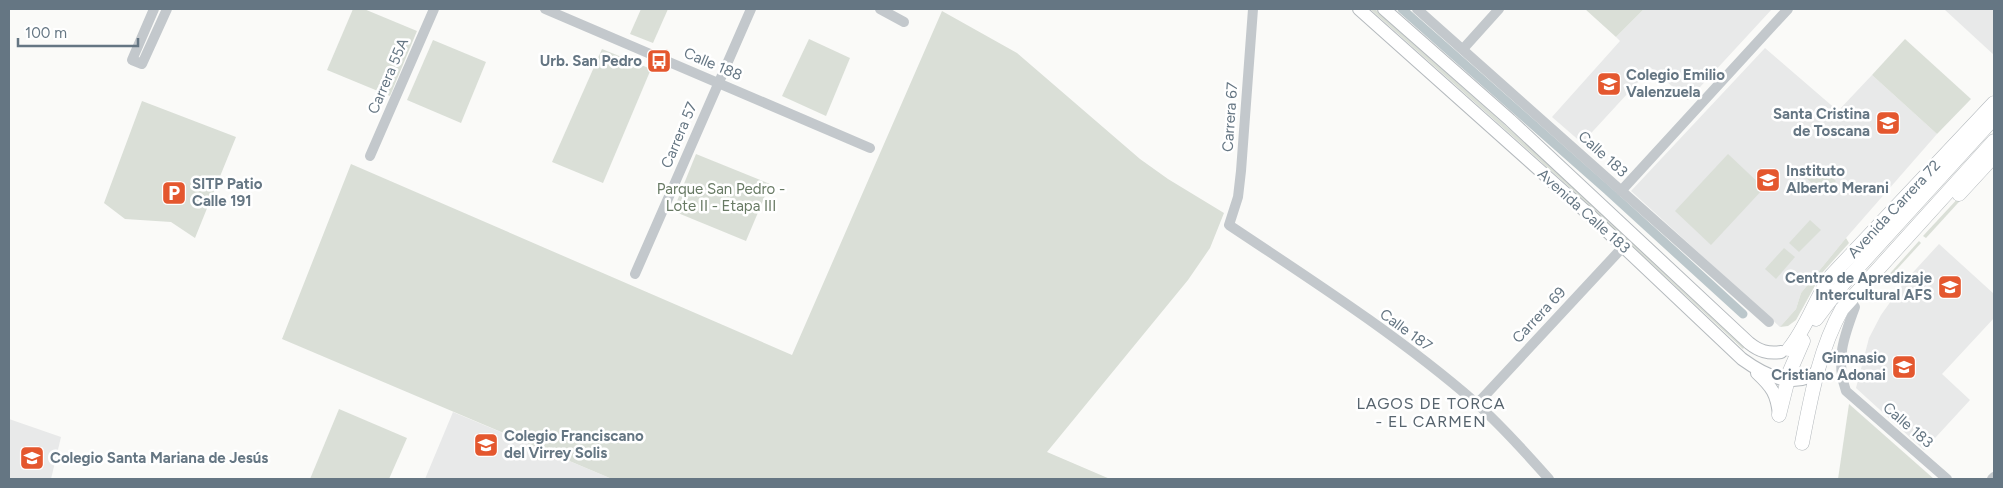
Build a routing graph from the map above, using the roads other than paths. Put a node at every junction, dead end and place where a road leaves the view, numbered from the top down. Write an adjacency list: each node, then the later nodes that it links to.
1 (434, 9): 19 (street, Carrera 55A)
2 (545, 9): 14 (street, Calle 188)
3 (751, 9): 14 (street, Carrera 57)
4 (1253, 9): 22 (street, Carrera 67)
5 (1359, 9): 23 (main road, Avenida Calle 183)
6 (1384, 9): 28 (main road, Avenida Calle 183)
7 (1417, 9): 13 (street, Calle 183)
8 (1499, 9): 13 (street)
9 (1788, 9): 21 (street)
10 (161, 10): 10 (street)
11 (884, 10): 12 (street)
12 (904, 22)
13 (1462, 49): 21 (street, Calle 183)
14 (719, 83): 18 (street, Calle 188); 24 (street, Carrera 57)
15 (1994, 103): 28 (highway, Avenida Carrera 72)
16 (1994, 118): 27 (highway, Avenida Carrera 72)
17 (1994, 141): 30 (highway, Avenida Carrera 72)
18 (870, 148)
19 (370, 156)
20 (1994, 156): 25 (highway, Avenida Carrera 72)
21 (1621, 191): 26 (street, Calle 183)
22 (1229, 225): 32 (street, Calle 187)
23 (1624, 247): 29 (main road, Avenida Calle 183); 32 (street, Carrera 69)
24 (635, 274)
25 (1855, 307): 30 (highway, Avenida Carrera 72); 36 (street, Calle 183)
26 (1769, 322)
27 (1803, 341): 28 (highway, Avenida Carrera 72); 31 (highway, Avenida Carrera 72)
28 (1785, 351)
29 (1742, 359): 31 (main road, Avenida Calle 183); 33 (main road)
30 (1818, 370): 31 (main road, Avenida Calle 183); 34 (highway, Avenida Carrera 72)
31 (1788, 380): 33 (highway, Avenida Carrera 72)
32 (1477, 404): 35 (street, Calle 187)
33 (1779, 415)
34 (1802, 443)
35 (1549, 479)
36 (1947, 479)

